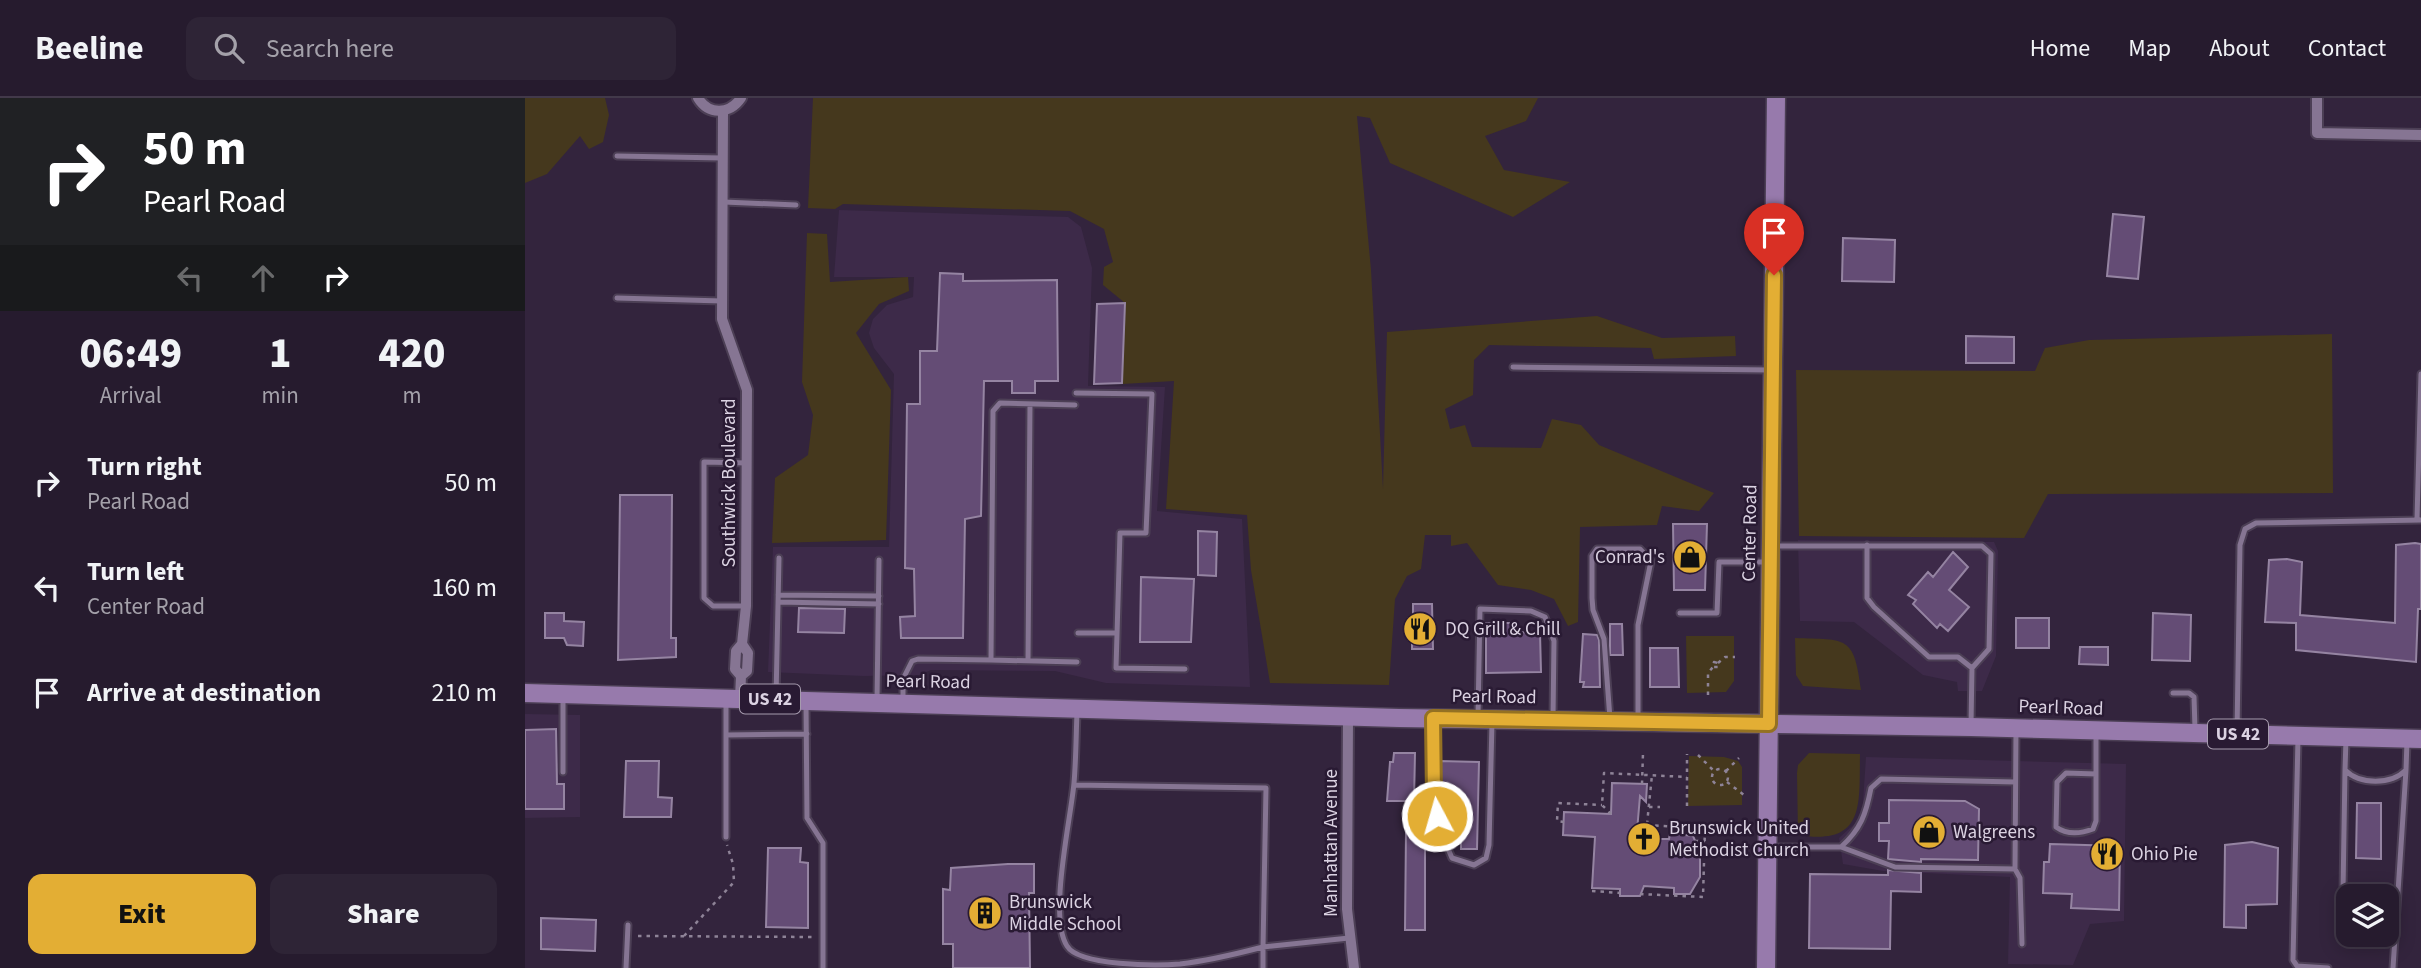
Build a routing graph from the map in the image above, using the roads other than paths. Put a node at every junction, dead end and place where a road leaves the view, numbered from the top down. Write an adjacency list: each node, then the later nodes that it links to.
1 (698, 98): 5 (street)
2 (741, 98): 5 (street)
3 (1776, 98): 14 (main road, Center Road)
4 (2317, 98): 6 (street)
5 (723, 111): 8 (street, Southwick Boulevard)
6 (2421, 135)
7 (617, 156): 8 (lane)
8 (725, 158): 9 (street, Southwick Boulevard)
9 (724, 202): 10 (lane); 12 (street, Southwick Boulevard)
10 (796, 205)
11 (617, 298): 12 (lane)
12 (722, 301): 20 (street, Southwick Boulevard)
13 (1513, 368): 14 (lane)
14 (1773, 370): 23 (main road, Center Road)
15 (2421, 374): 19 (lane)
16 (1076, 393): 31 (lane)
17 (1030, 404): 18 (lane); 32 (lane); 33 (lane)
18 (1075, 405)
19 (2419, 440): 21 (lane)
20 (747, 463): 28 (street, Southwick Boulevard); 28 (lane)
21 (2419, 520): 58 (lane)
22 (1867, 545): 23 (lane); 35 (lane); 35 (lane)
23 (1771, 554): 29 (lane); 52 (main road, Center Road)
24 (779, 558): 26 (lane)
25 (879, 560): 27 (lane)
26 (778, 598): 27 (lane); 41 (lane)
27 (879, 600): 43 (lane)
28 (746, 606): 40 (street, Southwick Boulevard)
29 (1679, 614)
30 (1078, 633): 31 (lane)
31 (1116, 633): 36 (lane)
32 (991, 660): 33 (lane); 44 (lane)
33 (1028, 661): 34 (lane)
34 (1077, 662)
35 (1972, 668): 53 (lane)
36 (1185, 669)
37 (525, 693): 38 (main road, Pearl Road / US 42)
38 (563, 693): 40 (main road, Pearl Road / US 42); 65 (lane)
39 (2173, 693): 56 (lane)
40 (733, 698): 41 (main road, Pearl Road / US 42); 59 (lane)
41 (776, 699): 42 (main road, Pearl Road / US 42)
42 (806, 700): 43 (main road, Pearl Road / US 42); 57 (lane)
43 (877, 702): 44 (main road, Pearl Road / US 42)
44 (903, 703): 45 (main road, Pearl Road / US 42)
45 (1078, 707): 46 (main road, Pearl Road / US 42); 68 (lane)
46 (1348, 717): 47 (main road, Pearl Road / US 42); 76 (street, Manhattan Avenue)
47 (1433, 718): 48 (main road, Pearl Road / US 42); 48 (lane)
48 (1485, 718): 49 (main road, Pearl Road / US 42); 49 (lane)
49 (1553, 720): 50 (main road, Pearl Road / US 42)
50 (1610, 721): 51 (main road, Pearl Road / US 42); 51 (lane)
51 (1638, 722): 52 (main road, Pearl Road / US 42)
52 (1769, 724): 53 (main road, Pearl Road / US 42); 70 (main road, Center Road)
53 (1971, 727): 54 (main road, Pearl Road / US 42)
54 (2016, 728): 55 (main road, Pearl Road / US 42); 67 (lane)
55 (2096, 730): 56 (main road, Pearl Road / US 42); 66 (lane)
56 (2195, 733): 58 (main road, Pearl Road / US 42)
57 (807, 734): 59 (lane); 81 (lane)
58 (2237, 734): 60 (main road, Pearl Road / US 42)
59 (726, 735): 69 (lane)
60 (2299, 735): 61 (main road, Pearl Road / US 42); 85 (lane)
61 (2346, 737): 62 (main road, Pearl Road / US 42); 63 (lane)
62 (2414, 738): 64 (lane)
63 (2346, 770): 64 (lane); 73 (lane)
64 (2406, 770): 74 (lane)
65 (563, 772)
66 (2096, 774): 66 (lane)
67 (2015, 782): 71 (lane); 72 (lane)
68 (1074, 785): 78 (lane); 78 (lane)
69 (726, 837)
70 (1767, 847): 71 (lane); 84 (main road, Center Road)
71 (1841, 847): 72 (lane)
72 (2015, 869): 77 (lane)
73 (2343, 884)
74 (2398, 884)
75 (628, 925): 80 (lane)
76 (1349, 938): 78 (lane); 83 (street, Manhattan Avenue)
77 (2022, 944)
78 (1263, 947): 82 (lane)
79 (2394, 947): 86 (lane)
80 (626, 968)
81 (823, 968)
82 (1263, 968)
83 (1354, 968)
84 (1766, 968)
85 (2328, 968)
86 (2393, 968)

